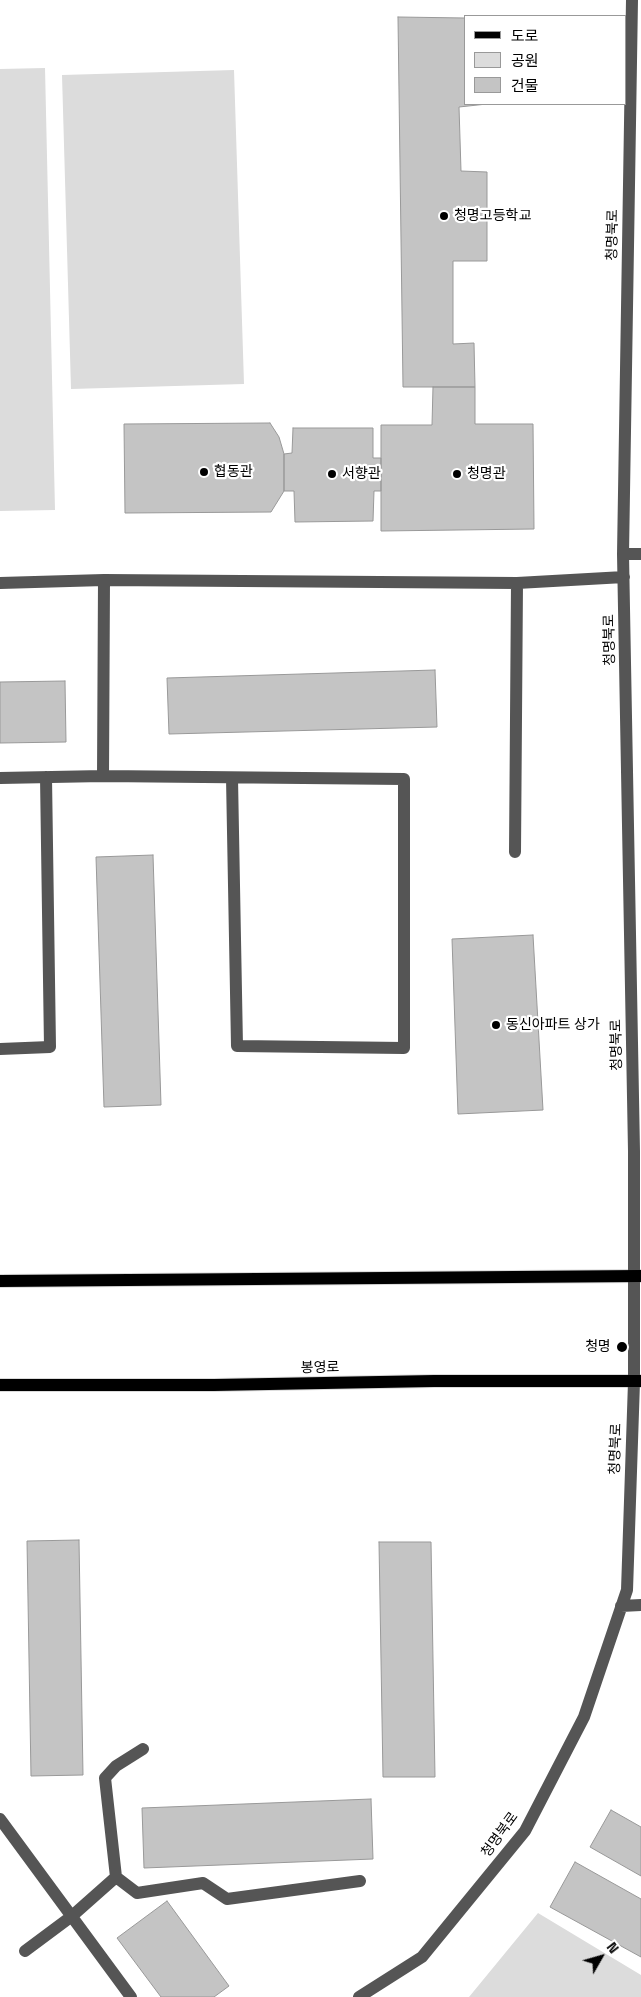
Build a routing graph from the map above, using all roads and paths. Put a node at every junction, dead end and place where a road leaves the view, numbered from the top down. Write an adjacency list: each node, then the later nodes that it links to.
1 (632, 0): 2 (street, 청명북로)
2 (623, 554): 3 (street); 4 (street, 청명북로)
3 (641, 554)
4 (624, 577): 7 (street); 14 (street, 청명북로)
5 (104, 580): 6 (street); 7 (street); 8 (street)
6 (0, 583)
7 (517, 583): 12 (street)
8 (104, 776): 9 (street); 11 (street)
9 (46, 777): 10 (street); 13 (street)
10 (0, 778)
11 (232, 778): 11 (street)
12 (515, 852)
13 (0, 1049)
14 (637, 1276): 15 (main road); 16 (street, 청명북로)
15 (0, 1281)
16 (637, 1382): 17 (main road, 봉영로); 19 (street, 청명북로)
17 (0, 1385)
18 (641, 1605): 19 (street)
19 (621, 1606): 27 (street, 청명북로)
20 (143, 1749): 22 (street)
21 (0, 1819): 24 (street)
22 (116, 1877): 23 (street); 24 (street)
23 (360, 1882)
24 (72, 1916): 25 (street); 26 (street)
25 (25, 1951)
26 (131, 1997)
27 (359, 1997)

